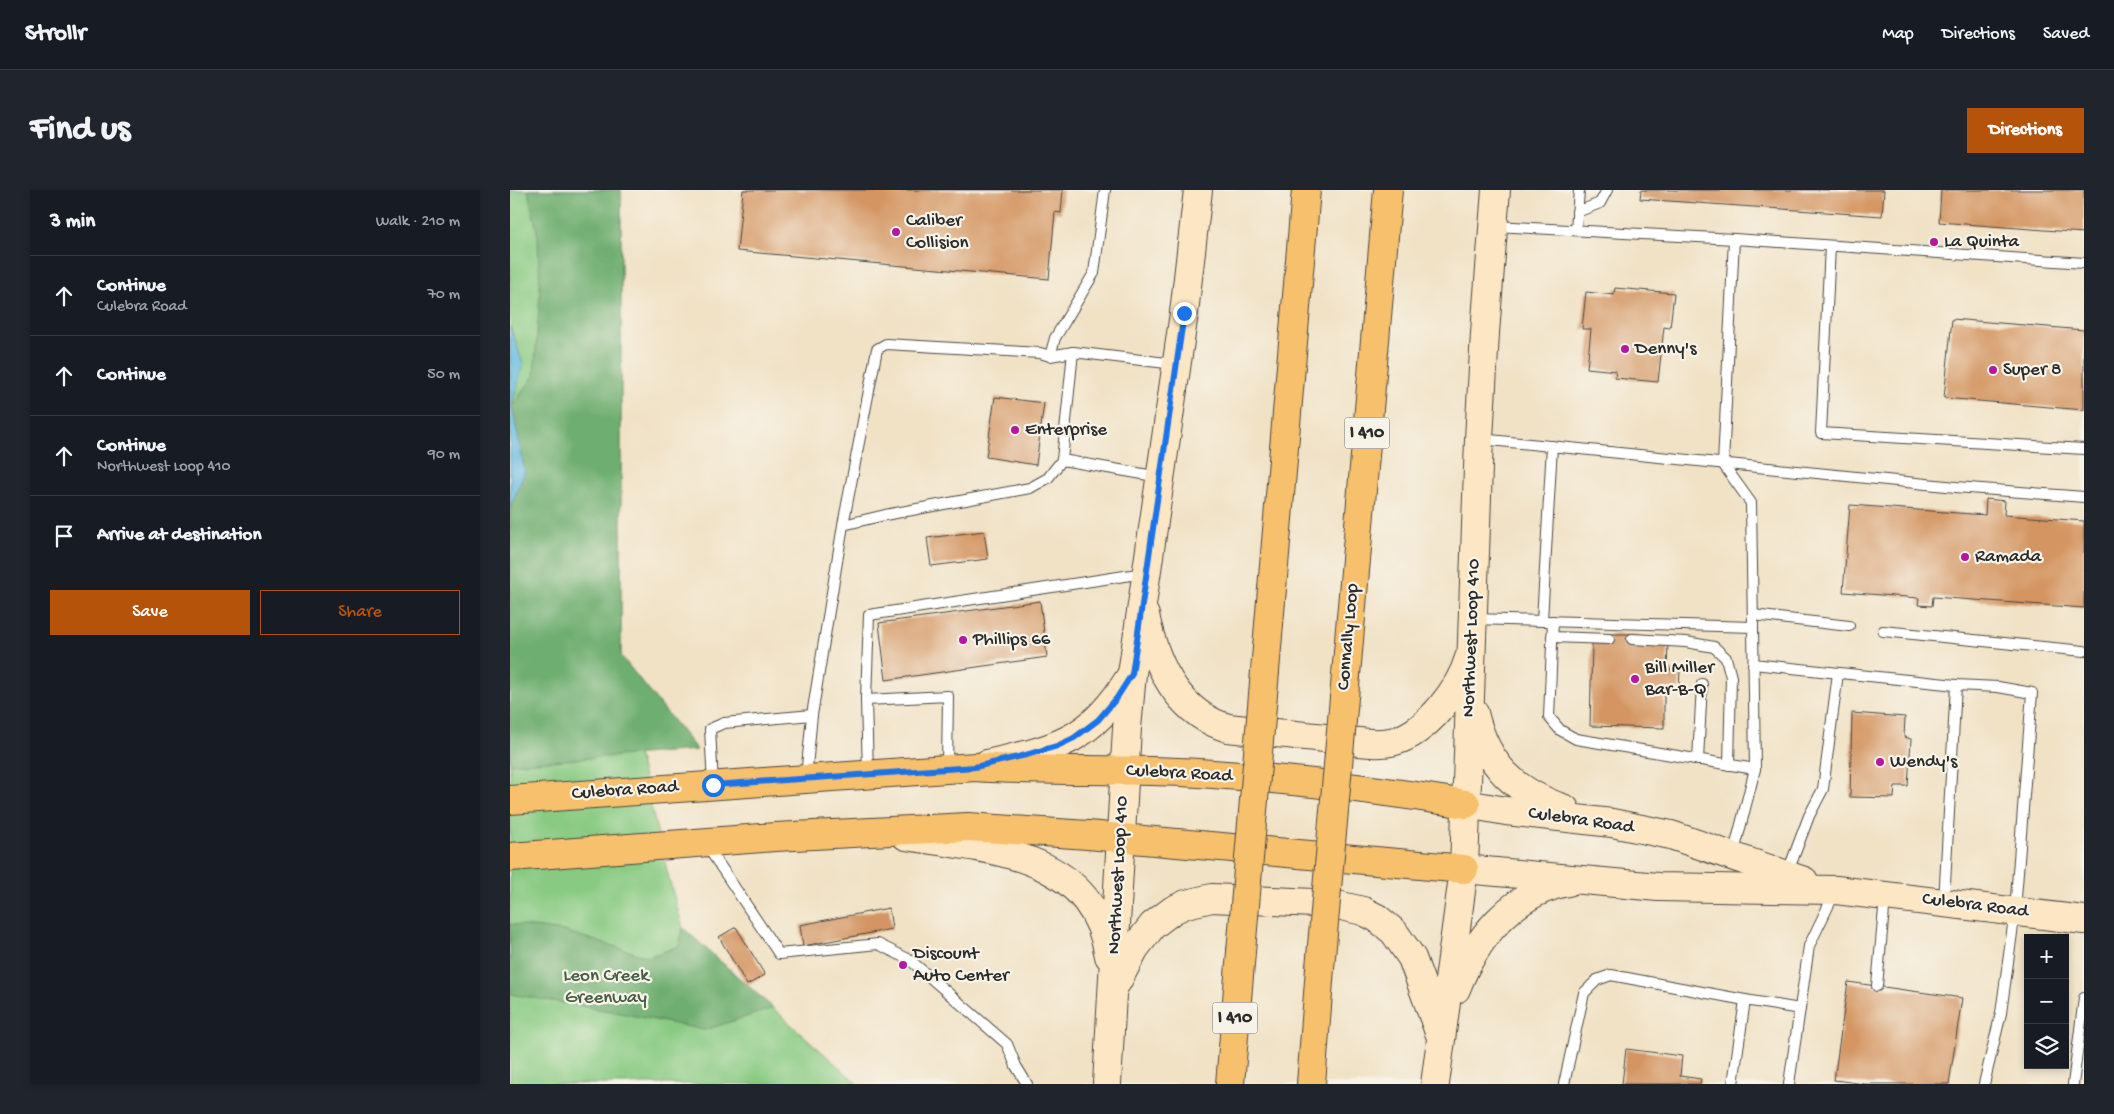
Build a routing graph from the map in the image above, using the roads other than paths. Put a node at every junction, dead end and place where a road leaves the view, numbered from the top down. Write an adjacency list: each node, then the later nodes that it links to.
1 (1105, 190): 15 (lane)
2 (1198, 190): 16 (main road, Northwest Loop 410)
3 (1306, 190): 80 (main road, I 410, bridge)
4 (1388, 190): 81 (main road, Connally Loop / I 410, bridge)
5 (1496, 190): 9 (main road, Northwest Loop 410)
6 (1579, 190): 8 (lane)
7 (1607, 190): 8 (lane)
8 (1577, 212): 10 (lane)
9 (1494, 226): 10 (lane); 17 (main road, Northwest Loop 410)
10 (1576, 230): 11 (lane)
11 (1734, 239): 12 (lane); 21 (lane)
12 (1830, 246): 13 (lane); 19 (lane)
13 (2084, 263)
14 (1073, 352): 15 (lane); 16 (lane); 20 (lane)
15 (1050, 356): 24 (lane)
16 (1177, 364): 22 (main road, Northwest Loop 410)
17 (1479, 439): 18 (lane); 28 (main road, Northwest Loop 410)
18 (1552, 446): 21 (lane); 29 (lane)
19 (2084, 449)
20 (1062, 460): 22 (lane); 24 (lane)
21 (1723, 464): 23 (lane); 27 (lane)
22 (1161, 478): 25 (main road, Northwest Loop 410)
23 (2084, 497)
24 (843, 525): 46 (lane)
25 (1148, 573): 26 (main road, Northwest Loop 410); 45 (lane)
26 (1143, 606): 38 (main road); 41 (main road, Northwest Loop 410)
27 (1753, 615): 31 (lane); 32 (lane)
28 (1473, 619): 29 (lane); 38 (main road, Northwest Loop 410)
29 (1542, 620): 30 (lane)
30 (1553, 621): 32 (lane); 34 (lane)
31 (1849, 626)
32 (1753, 627): 39 (lane)
33 (1883, 630): 37 (lane)
34 (1552, 638): 35 (lane); 47 (lane)
35 (1609, 639)
36 (1632, 639): 48 (lane)
37 (2084, 651)
38 (1470, 656): 44 (main road, Northwest Loop 410)
39 (1754, 664): 40 (lane); 51 (lane)
40 (1838, 673): 43 (lane); 65 (lane)
41 (1132, 674): 49 (main road); 52 (main road, Northwest Loop 410)
42 (1702, 684): 47 (lane)
43 (1956, 685): 69 (lane); 70 (lane)
44 (1471, 693): 57 (main road, Northwest Loop 410); 58 (main road)
45 (866, 700): 50 (lane); 53 (lane)
46 (812, 715): 54 (lane); 55 (lane)
47 (1698, 760): 48 (lane)
48 (1728, 765): 51 (lane)
49 (975, 767): 50 (main road, Culebra Road); 52 (main road, Culebra Road)
50 (947, 768): 53 (main road, Culebra Road)
51 (1755, 769): 62 (lane)
52 (1125, 771): 57 (main road, Culebra Road); 60 (main road, Northwest Loop 410)
53 (868, 773): 54 (main road, Culebra Road)
54 (806, 778): 55 (main road, Culebra Road)
55 (713, 785): 56 (main road, Culebra Road)
56 (510, 800)
57 (1466, 804): 58 (main road, Culebra Road); 64 (main road, Northwest Loop 410)
58 (1612, 823): 62 (main road, Culebra Road)
59 (882, 833): 60 (main road, Culebra Road); 61 (main road, Culebra Road); 73 (main road)
60 (1120, 838): 64 (main road, Culebra Road); 73 (main road, Northwest Loop 410)
61 (705, 843): 63 (main road, Culebra Road); 78 (lane)
62 (1733, 856): 65 (main road, Culebra Road)
63 (510, 857)
64 (1464, 869): 66 (main road, Culebra Road); 77 (main road, Northwest Loop 410)
65 (1786, 875): 67 (main road, Culebra Road)
66 (1581, 880): 67 (main road, Culebra Road); 77 (main road)
67 (1836, 890): 68 (main road, Culebra Road); 76 (lane)
68 (1885, 896): 69 (main road, Culebra Road); 72 (lane)
69 (1944, 903): 70 (main road, Culebra Road)
70 (2015, 911): 71 (main road, Culebra Road); 86 (lane)
71 (2084, 920)
72 (1877, 986)
73 (1113, 995): 77 (main road); 79 (main road, Northwest Loop 410)
74 (2084, 998): 87 (lane)
75 (1745, 1000): 76 (lane); 83 (lane); 84 (lane)
76 (1800, 1009): 85 (lane)
77 (1442, 1039): 82 (main road, Northwest Loop 410)
78 (1027, 1084)
79 (1107, 1084)
80 (1230, 1084)
81 (1311, 1084)
82 (1435, 1084)
83 (1564, 1084)
84 (1733, 1084)
85 (1789, 1084)
86 (1984, 1084)
87 (2073, 1084)

